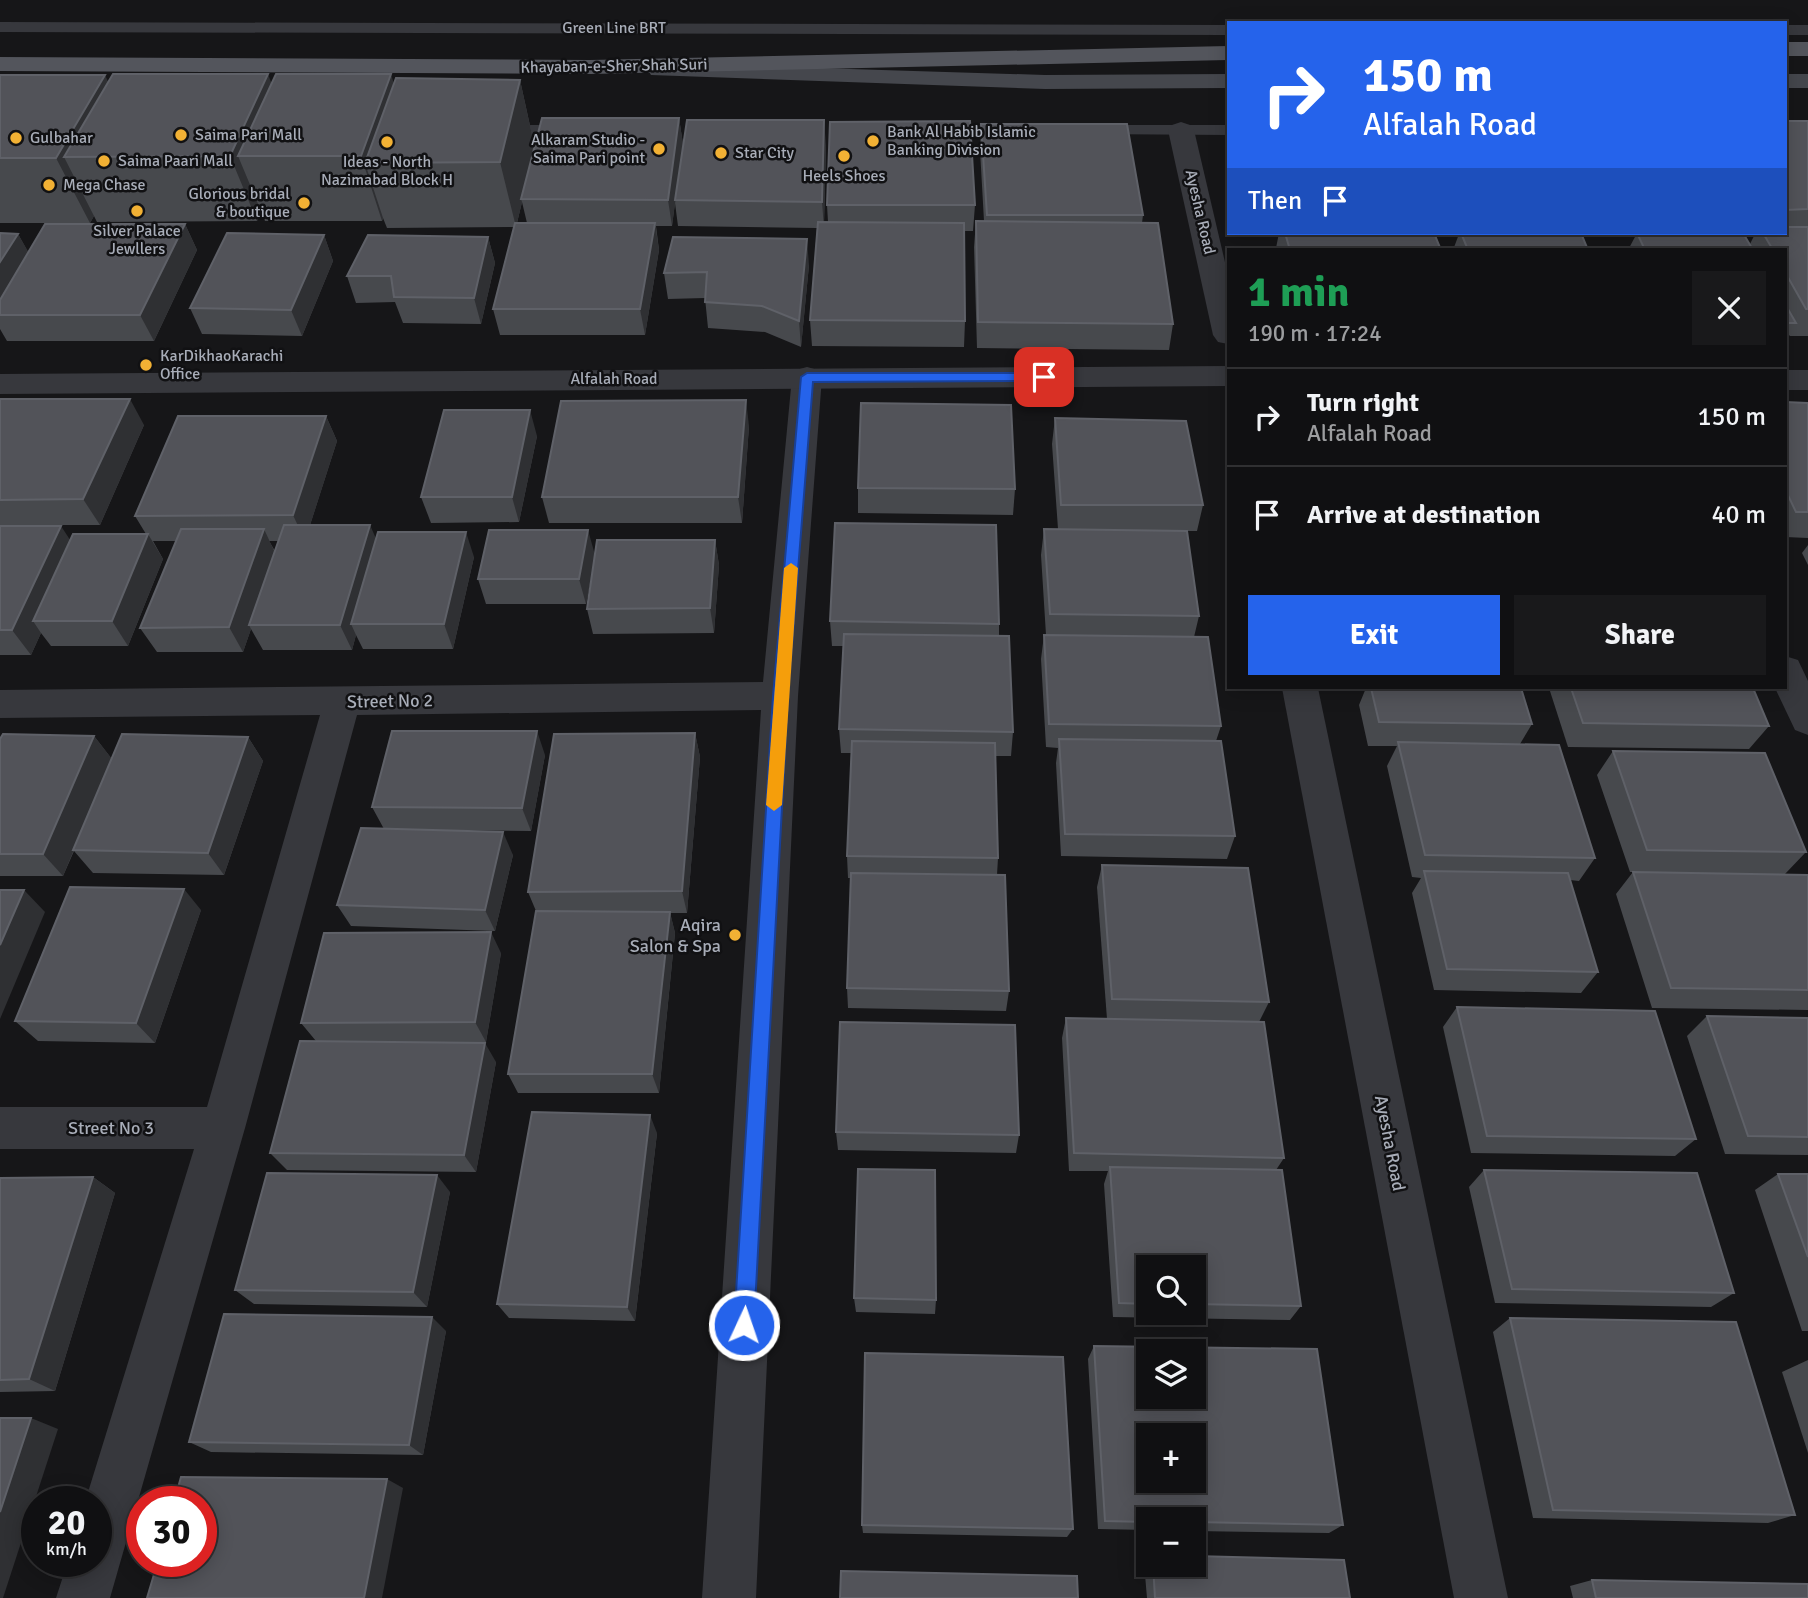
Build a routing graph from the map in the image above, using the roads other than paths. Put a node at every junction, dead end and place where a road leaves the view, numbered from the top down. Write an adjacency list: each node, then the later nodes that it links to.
1 (0, 27): 2 (lane, Green Line BRT)
2 (1227, 30)
3 (1787, 30): 4 (lane)
4 (1808, 30)
5 (1787, 49): 6 (main road)
6 (1808, 49)
7 (1227, 53): 9 (main road, Khayaban-e-Sher Shah Suri)
8 (0, 64): 9 (main road, Khayaban-e-Sher Shah Suri)
9 (590, 67): 12 (main road)
10 (1787, 81): 11 (main road)
11 (1808, 81)
12 (1227, 82)
13 (470, 130): 14 (lane)
14 (596, 130)
15 (916, 130): 16 (lane)
16 (1041, 130)
17 (1069, 130): 18 (lane)
18 (1181, 130): 19 (lane); 20 (street, Ayesha Road)
19 (1227, 130)
20 (1227, 331)
21 (1227, 376): 22 (street, Alfalah Road)
22 (807, 377): 25 (street, Alfalah Road); 28 (street)
23 (1787, 380): 24 (street)
24 (1808, 380)
25 (0, 384)
26 (1787, 674): 31 (street)
27 (1300, 689): 38 (street, Ayesha Road)
28 (780, 696): 29 (street, Street No 2); 37 (street)
29 (342, 702): 30 (street, Street No 2); 33 (street)
30 (0, 704)
31 (1806, 713)
32 (0, 1128): 33 (street, Street No 3)
33 (223, 1128): 34 (street)
34 (112, 1499)
35 (89, 1577): 36 (street)
36 (83, 1598)
37 (729, 1598)
38 (1481, 1598)

